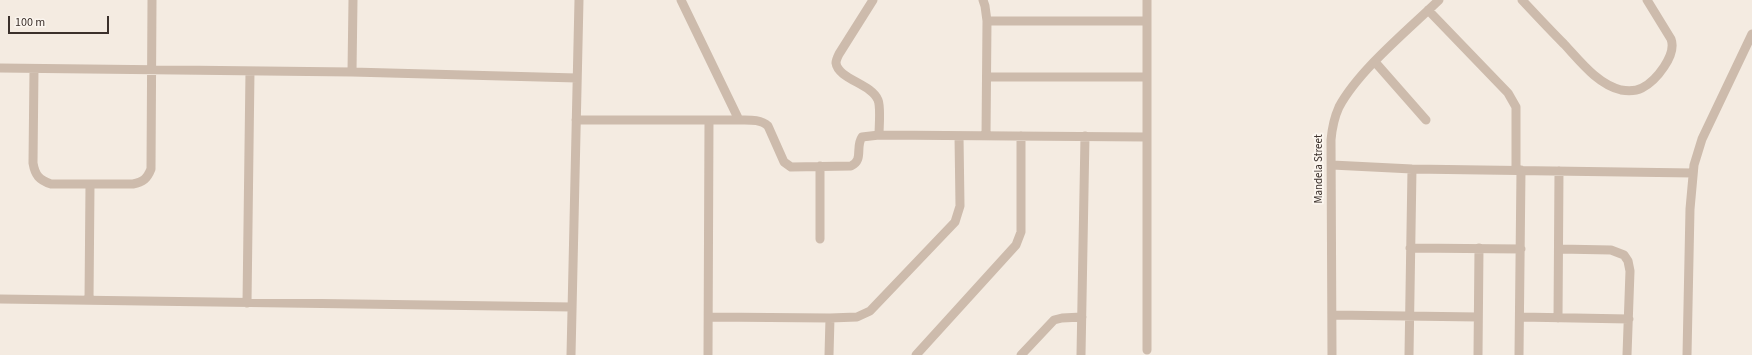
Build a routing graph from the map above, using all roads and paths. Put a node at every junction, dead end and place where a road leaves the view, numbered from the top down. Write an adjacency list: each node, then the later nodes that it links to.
1 (152, 0): 18 (street)
2 (353, 0): 20 (street)
3 (579, 0): 23 (street)
4 (681, 0): 26 (street)
5 (872, 0): 28 (street)
6 (983, 0): 12 (street)
7 (1147, 0): 13 (street)
8 (1439, 0): 11 (street, Mandela Street)
9 (1522, 0): 10 (street)
10 (1647, 0)
11 (1428, 10): 15 (street, Mandela Street); 37 (street)
12 (988, 21): 13 (street); 21 (street)
13 (1147, 21): 22 (street)
14 (1752, 34): 39 (street)
15 (1375, 62): 27 (street); 34 (street, Mandela Street)
16 (0, 68): 17 (street)
17 (34, 69): 18 (street); 40 (street)
18 (151, 70): 19 (street); 40 (street)
19 (250, 71): 20 (street); 48 (street)
20 (352, 72): 23 (street)
21 (987, 77): 22 (street); 30 (street)
22 (1146, 77): 33 (street)
23 (577, 78): 24 (street)
24 (576, 120): 25 (street); 49 (street)
25 (709, 120): 26 (street); 52 (street)
26 (739, 120): 35 (street)
27 (1426, 120)
28 (879, 135): 29 (street); 35 (street)
29 (959, 136): 30 (street); 56 (street)
30 (986, 136): 31 (street)
31 (1021, 136): 32 (street); 63 (street)
32 (1085, 136): 33 (street); 53 (street)
33 (1146, 137): 59 (street)
34 (1332, 165): 36 (street); 50 (street, Mandela Street)
35 (820, 166): 41 (street)
36 (1412, 169): 37 (street); 42 (street)
37 (1519, 170): 38 (street); 44 (street)
38 (1559, 172): 39 (street); 45 (street)
39 (1693, 173): 71 (street)
40 (90, 185): 47 (street)
41 (820, 239)
42 (1410, 248): 43 (street); 51 (street)
43 (1479, 248): 44 (street); 54 (street)
44 (1520, 249): 55 (street)
45 (1559, 249): 57 (street); 58 (street)
46 (0, 299): 47 (street)
47 (89, 300): 48 (street)
48 (248, 303): 49 (street)
49 (572, 307): 60 (street)
50 (1333, 315): 51 (street); 66 (street, Mandela Street)
51 (1409, 316): 54 (street); 67 (street)
52 (709, 317): 56 (street); 61 (street)
53 (1082, 317): 64 (street); 65 (street)
54 (1478, 317): 68 (street)
55 (1520, 317): 57 (street); 69 (street)
56 (830, 318): 62 (street)
57 (1558, 318): 58 (street)
58 (1628, 319): 70 (street)
59 (1147, 350)
60 (571, 355)
61 (708, 355)
62 (829, 355)
63 (916, 355)
64 (1021, 355)
65 (1081, 355)
66 (1332, 355)
67 (1409, 355)
68 (1478, 355)
69 (1519, 355)
70 (1627, 355)
71 (1687, 355)

